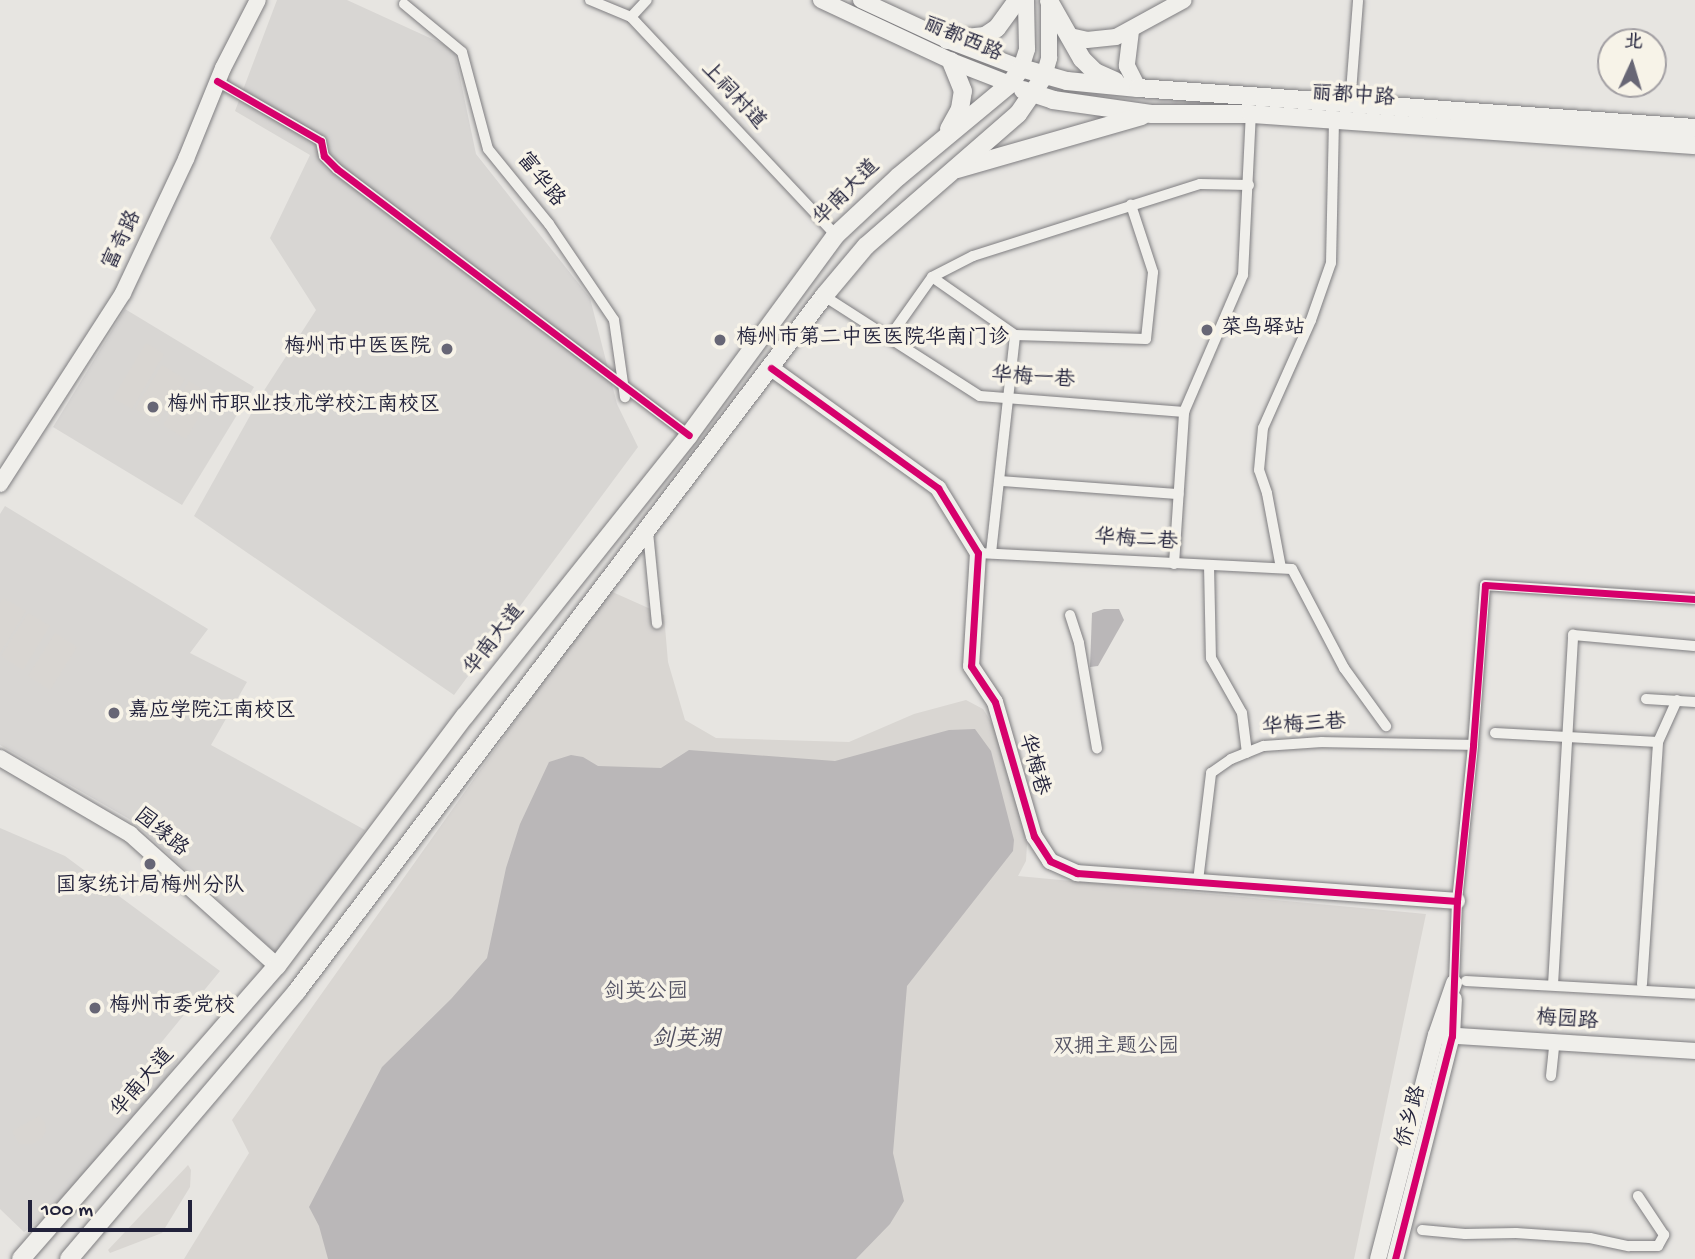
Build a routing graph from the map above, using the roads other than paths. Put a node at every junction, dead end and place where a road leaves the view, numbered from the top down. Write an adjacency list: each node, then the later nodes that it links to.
1 (258, 0): 19 (street, 富奇路)
2 (590, 0): 12 (street, 上祠村道)
3 (647, 0): 12 (street)
4 (821, 0): 16 (street, 丽都西路)
5 (861, 0): 15 (street, 丽都西路)
6 (1017, 0): 15 (main road)
7 (1026, 0): 17 (street)
8 (1049, 0): 14 (main road); 18 (street)
9 (1184, 0): 13 (street)
10 (1358, 0): 23 (street)
11 (404, 4): 39 (street, 富华路)
12 (631, 17): 33 (street, 上祠村道)
13 (1131, 31): 14 (street); 21 (street)
14 (1070, 36): 21 (main road)
15 (947, 40): 17 (street, 丽都西路)
16 (951, 61): 20 (street, 丽都西路); 28 (main road)
17 (1021, 68): 18 (main road, 丽都中路); 20 (main road, 华南大道)
18 (1044, 76): 21 (main road, 丽都中路); 22 (main road)
19 (217, 81): 42 (street); 44 (street, 富奇路)
20 (1010, 84): 22 (main road, 丽都中路); 28 (main road, 华南大道)
21 (1139, 88): 23 (main road, 丽都中路)
22 (1033, 94): 24 (main road, 丽都中路); 30 (main road)
23 (1350, 106): 27 (main road, 丽都中路)
24 (1151, 114): 25 (main road, 丽都中路); 30 (main road)
25 (1251, 114): 26 (main road, 丽都中路); 31 (street)
26 (1334, 120): 29 (main road, 丽都中路); 52 (street)
27 (1695, 128)
28 (939, 142): 33 (main road, 华南大道)
29 (1695, 145)
30 (947, 172): 35 (main road)
31 (1248, 185): 32 (street); 41 (street)
32 (1131, 205): 34 (street); 37 (street)
33 (836, 235): 42 (main road, 华南大道)
34 (932, 277): 36 (street); 37 (street)
35 (824, 296): 38 (main road); 40 (street, 华梅一巷)
36 (891, 335)
37 (1015, 335): 40 (street)
38 (771, 368): 47 (main road); 49 (street)
39 (625, 397)
40 (1007, 397): 41 (street, 华梅一巷); 43 (street)
41 (1184, 412): 46 (street)
42 (689, 435): 45 (main road, 华南大道)
43 (1001, 481): 46 (street); 49 (street)
44 (0, 484)
45 (643, 493): 47 (main road); 70 (main road, 华南大道)
46 (1179, 494): 50 (street)
47 (666, 507): 48 (main road)
48 (648, 532): 55 (street); 82 (main road)
49 (984, 553): 50 (street, 华梅二巷); 68 (street, 华梅巷)
50 (1174, 564): 51 (street, 华梅二巷)
51 (1209, 565): 52 (street, 华梅二巷); 66 (street)
52 (1287, 569): 60 (street)
53 (1695, 599): 64 (street)
54 (1070, 615): 65 (street)
55 (657, 624)
56 (1695, 646): 62 (street)
57 (1646, 699): 58 (street)
58 (1677, 700): 59 (street); 63 (street)
59 (1695, 702)
60 (1386, 726)
61 (1496, 733): 62 (street)
62 (1566, 735): 63 (street); 73 (street)
63 (1658, 742): 72 (street)
64 (1474, 745): 66 (street, 华梅三巷); 69 (street)
65 (1097, 748)
66 (1247, 752): 68 (street, 华梅三巷)
67 (0, 758): 70 (street, 园缘路)
68 (1198, 881): 69 (street, 华梅巷)
69 (1457, 901): 71 (street)
70 (278, 966): 81 (main road, 华南大道)
71 (1460, 982): 73 (street); 75 (street, 侨乡路)
72 (1643, 984)
73 (1553, 985): 74 (street)
74 (1695, 994)
75 (1444, 1035): 77 (street, 梅园路); 83 (street, 侨乡路); 84 (street, 侨乡路)
76 (1554, 1046): 78 (street)
77 (1695, 1051)
78 (1551, 1076)
79 (1638, 1196): 80 (street)
80 (1422, 1230)
81 (20, 1259)
82 (69, 1259)
83 (1378, 1259)
84 (1395, 1259)

